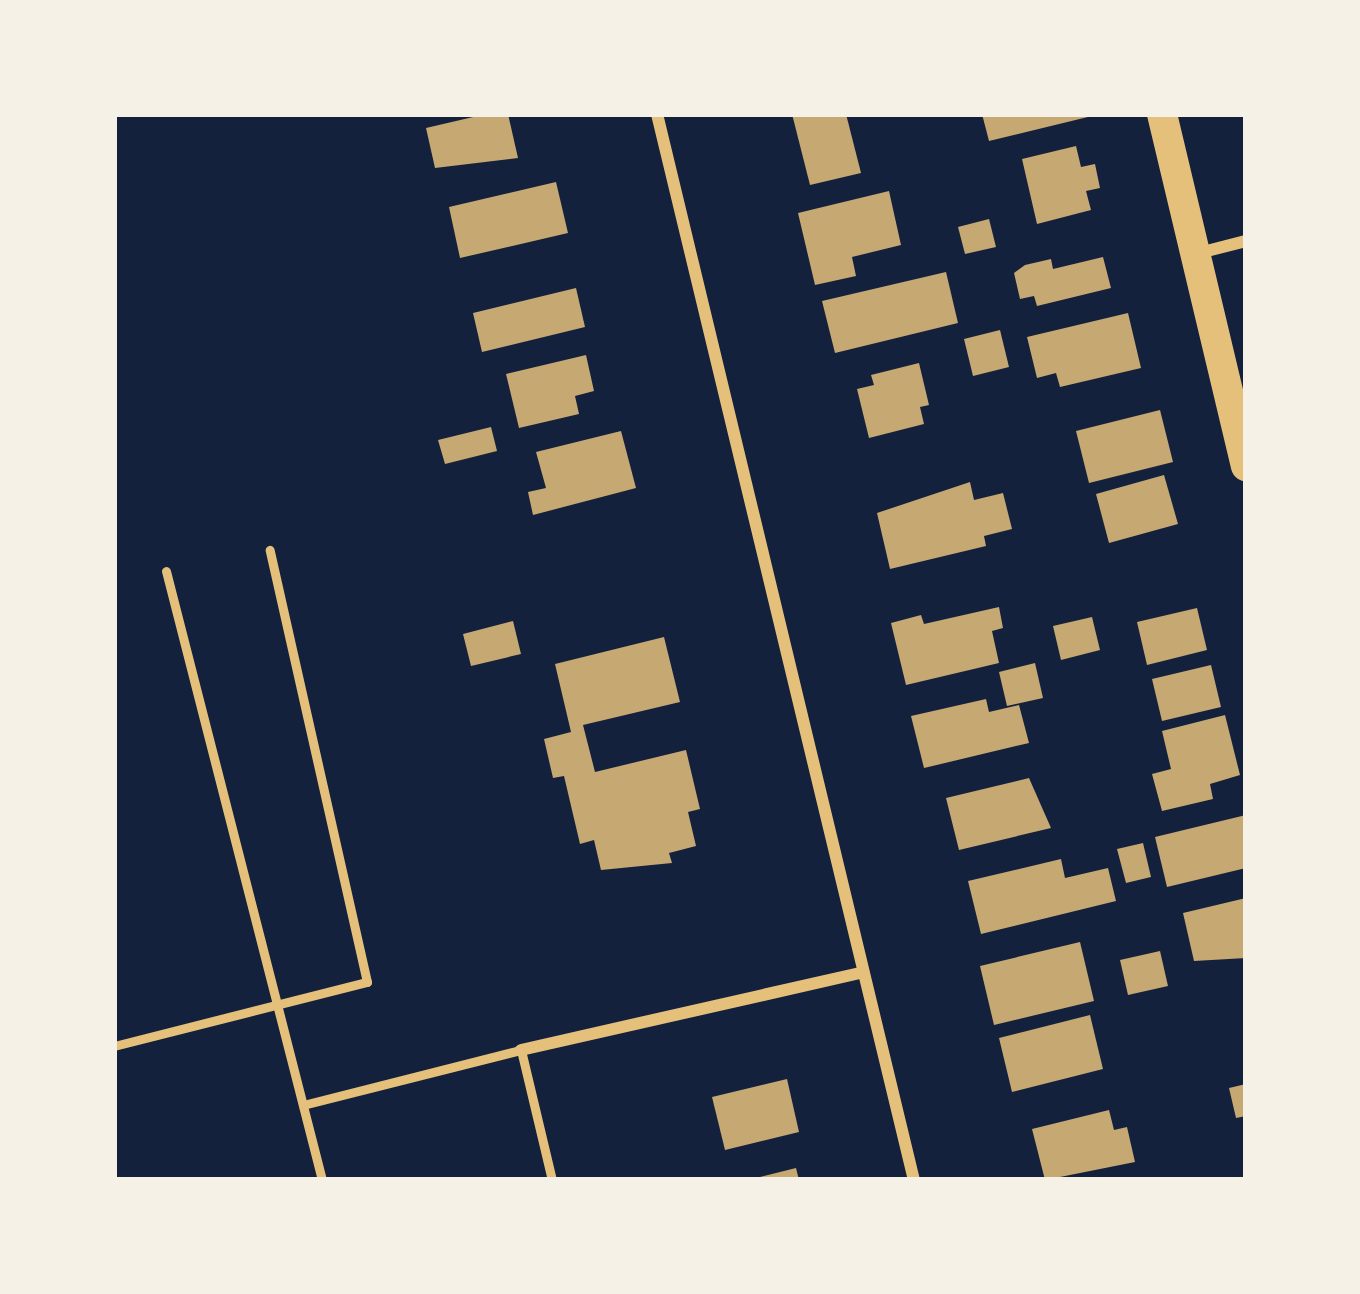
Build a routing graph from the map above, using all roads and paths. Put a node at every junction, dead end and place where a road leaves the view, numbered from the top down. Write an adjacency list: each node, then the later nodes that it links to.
1 (657, 114): 8 (street)
2 (1162, 114): 4 (main road)
3 (1246, 241): 4 (street)
4 (1195, 254): 5 (main road)
5 (1246, 466)
6 (270, 550): 9 (lane)
7 (166, 572): 9 (lane)
8 (863, 973): 11 (street); 15 (street)
9 (274, 1006): 10 (lane); 12 (lane)
10 (114, 1046)
11 (521, 1050): 12 (lane); 14 (lane)
12 (303, 1105): 13 (lane)
13 (322, 1180)
14 (552, 1180)
15 (914, 1180)

